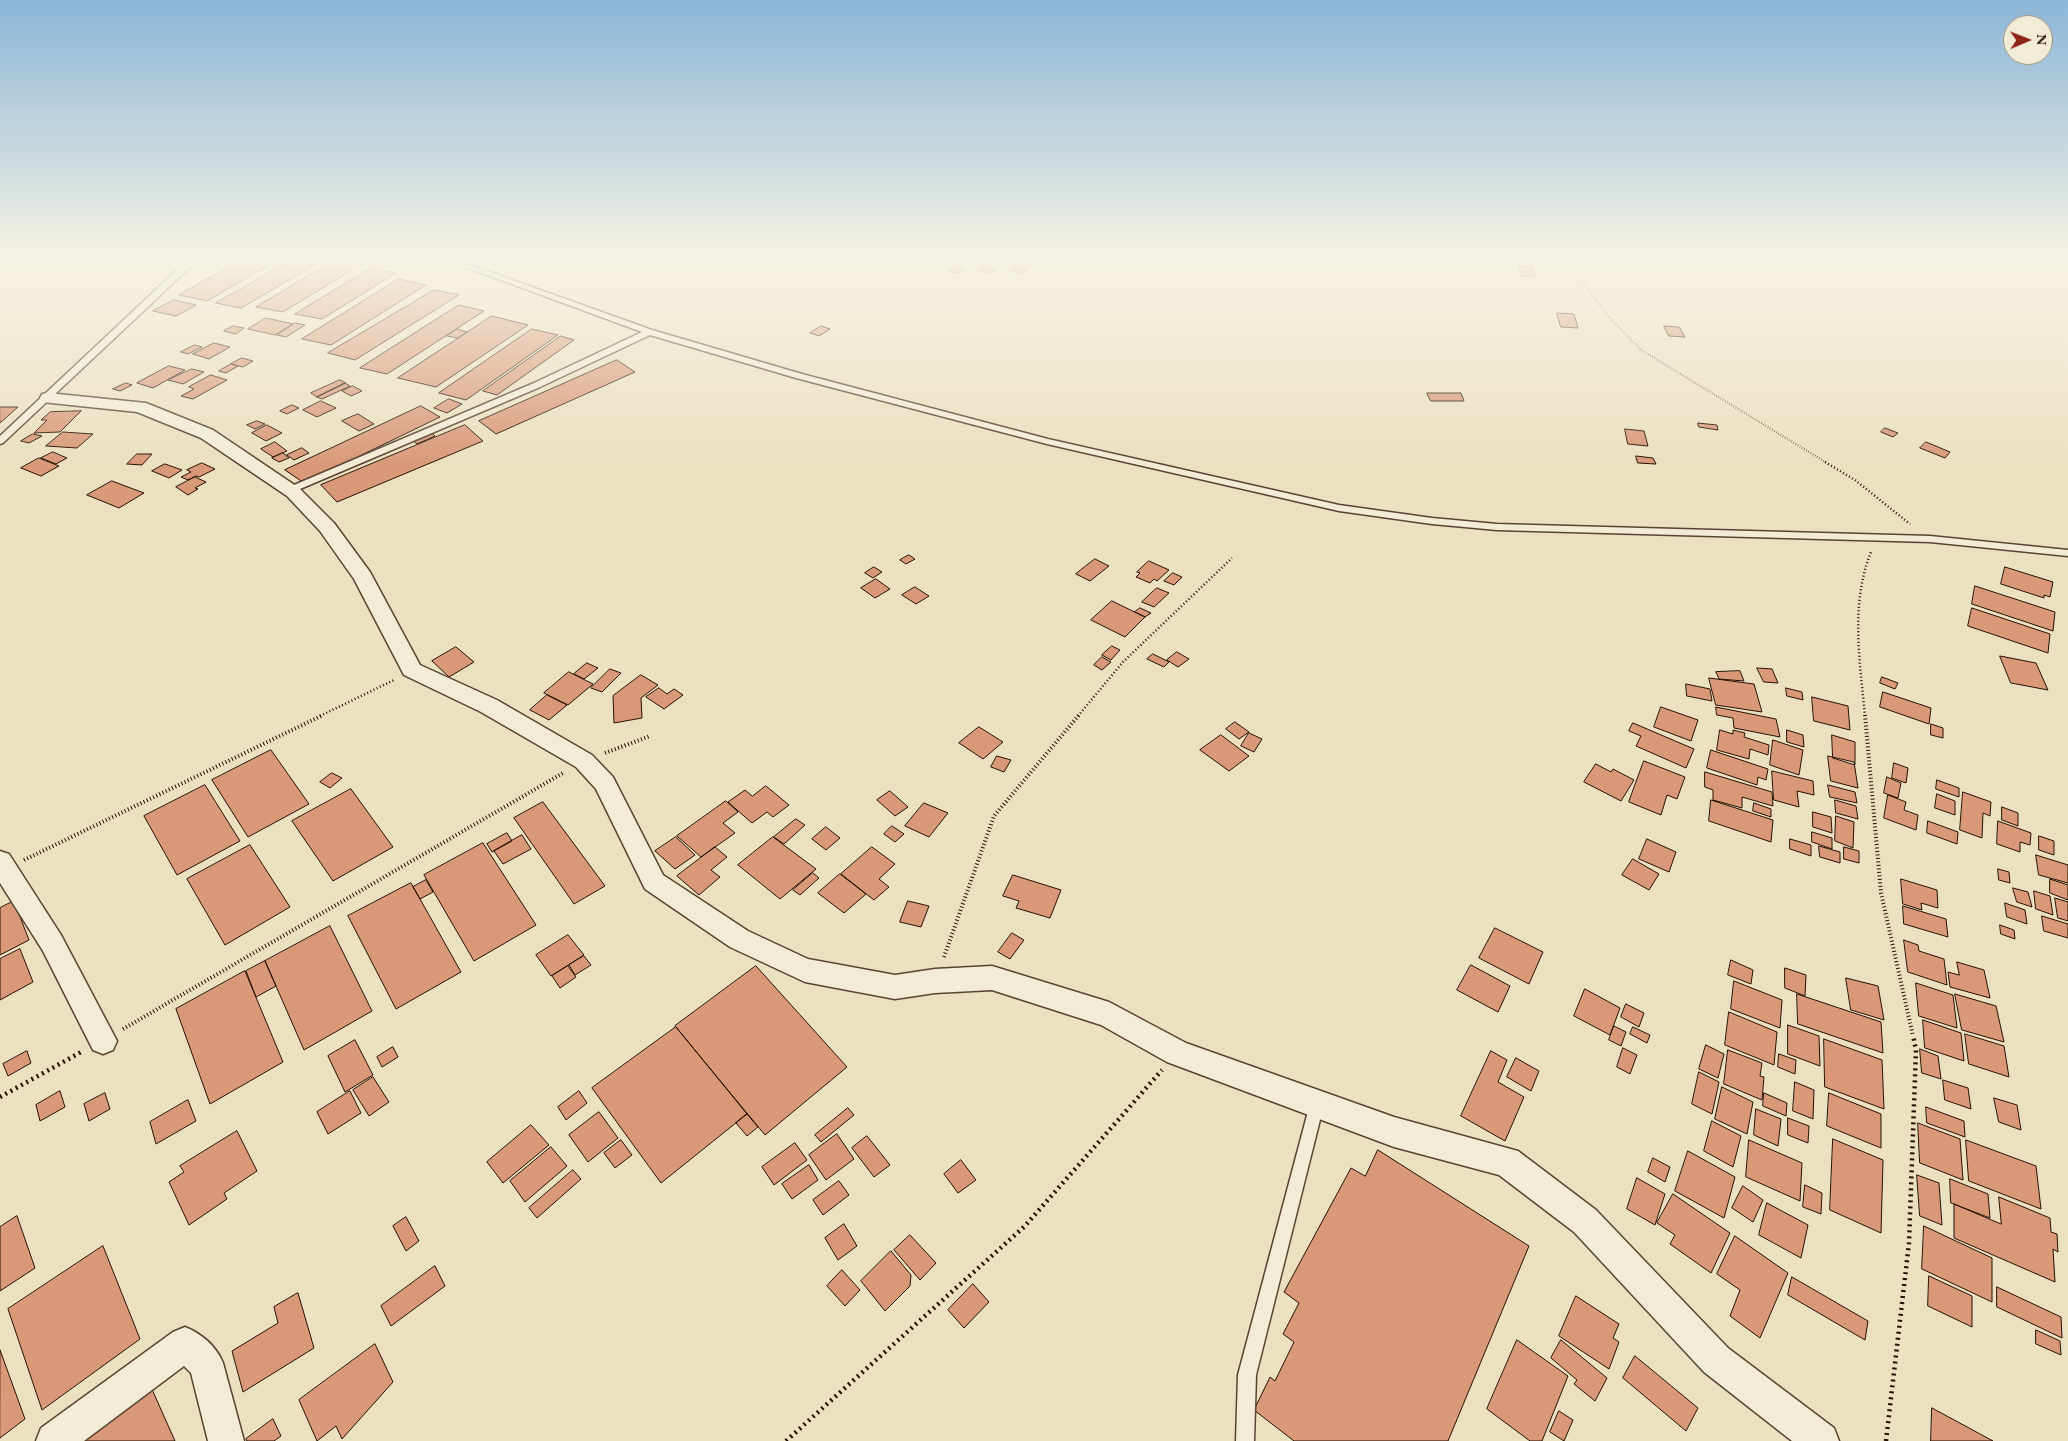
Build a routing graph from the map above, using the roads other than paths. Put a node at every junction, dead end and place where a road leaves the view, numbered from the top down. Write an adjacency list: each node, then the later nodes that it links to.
1 (120, 329): 4 (lane)
2 (641, 329): 3 (lane)
3 (649, 332): 6 (lane); 7 (lane)
4 (48, 398): 5 (lane); 6 (street)
5 (0, 441)
6 (290, 490): 10 (street)
7 (2068, 553)
8 (3, 865): 9 (street)
9 (102, 1041)
10 (1317, 1104): 13 (lane); 14 (street)
11 (54, 1441): 12 (street)
12 (226, 1441)
13 (1245, 1441)
14 (1821, 1441)

